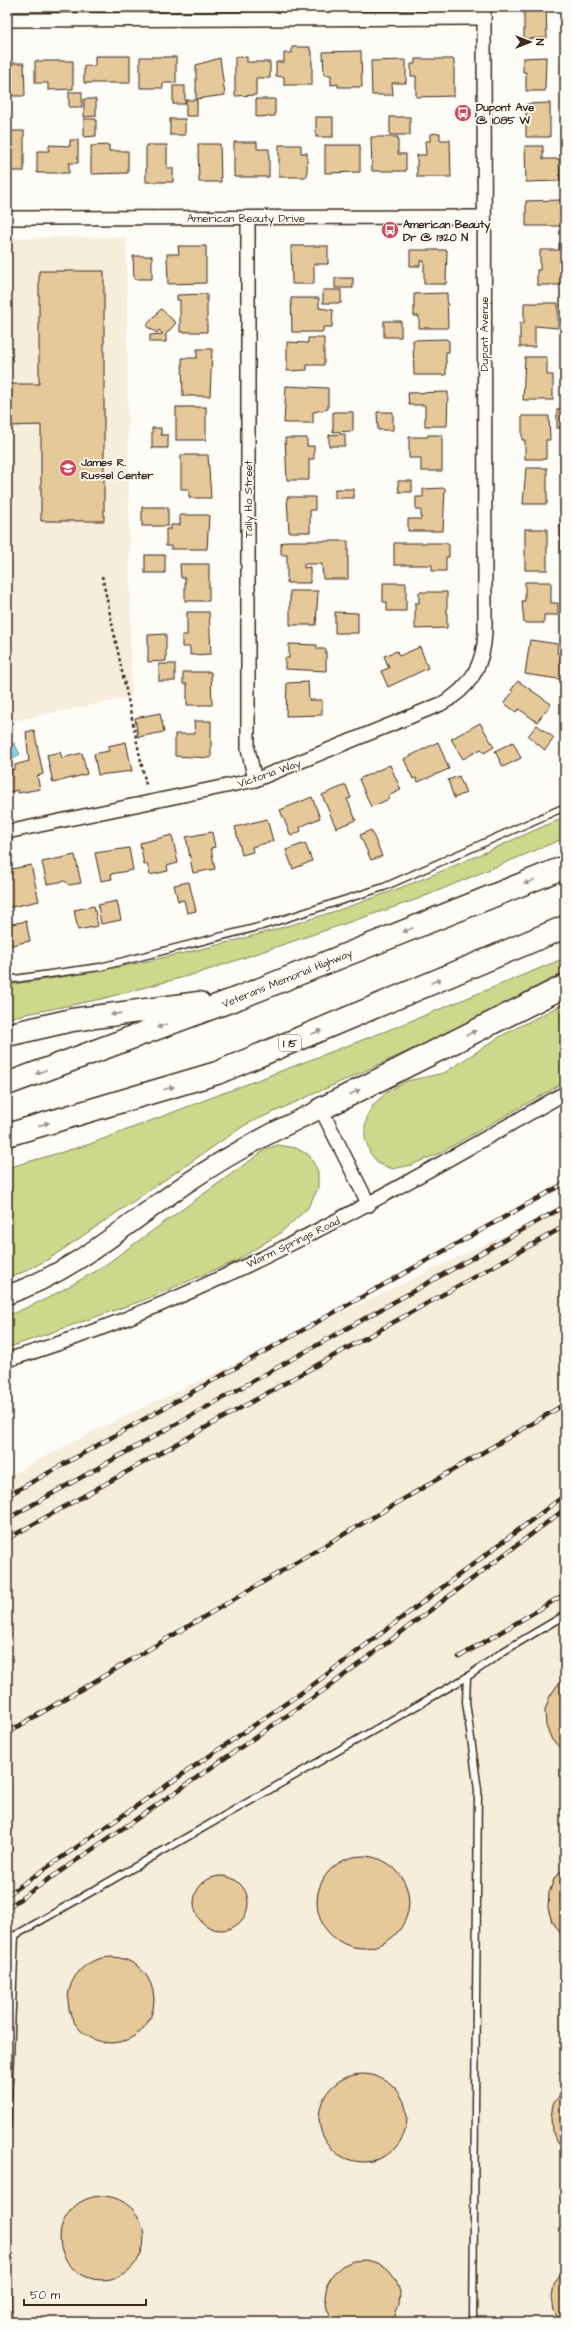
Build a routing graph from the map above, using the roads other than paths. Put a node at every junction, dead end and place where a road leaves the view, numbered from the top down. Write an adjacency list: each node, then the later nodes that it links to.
1 (484, 13): 2 (street); 3 (street, Dupont Avenue)
2 (7, 20)
3 (484, 217): 5 (street, American Beauty Drive); 6 (street, Dupont Avenue)
4 (7, 218): 5 (street, American Beauty Drive)
5 (248, 218): 7 (street, Tally Ho Street)
6 (480, 661): 7 (street, Victoria Way)
7 (255, 780): 9 (street, Victoria Way)
8 (565, 807): 12 (lane)
9 (7, 832)
10 (565, 867): 14 (highway, Veterans Memorial Highway, one-way to 14)
11 (565, 927): 19 (highway, I 15, one-way to 11)
12 (7, 980)
13 (565, 986): 18 (highway, one-way to 13)
14 (238, 998): 15 (highway, one-way to 15); 16 (highway, Veterans Memorial Highway, one-way to 16)
15 (7, 1036)
16 (7, 1084)
17 (565, 1093): 20 (street, Warm Springs Road)
18 (320, 1110): 20 (street); 21 (main road)
19 (7, 1135)
20 (369, 1205): 22 (street, Warm Springs Road)
21 (7, 1295)
22 (7, 1360)
23 (565, 1615): 24 (lane)
24 (467, 1677): 25 (lane); 30 (lane)
25 (15, 1935): 26 (lane); 27 (lane)
26 (7, 1940)
27 (7, 2127)
28 (7, 2252): 29 (lane)
29 (7, 2322)
30 (473, 2322)

